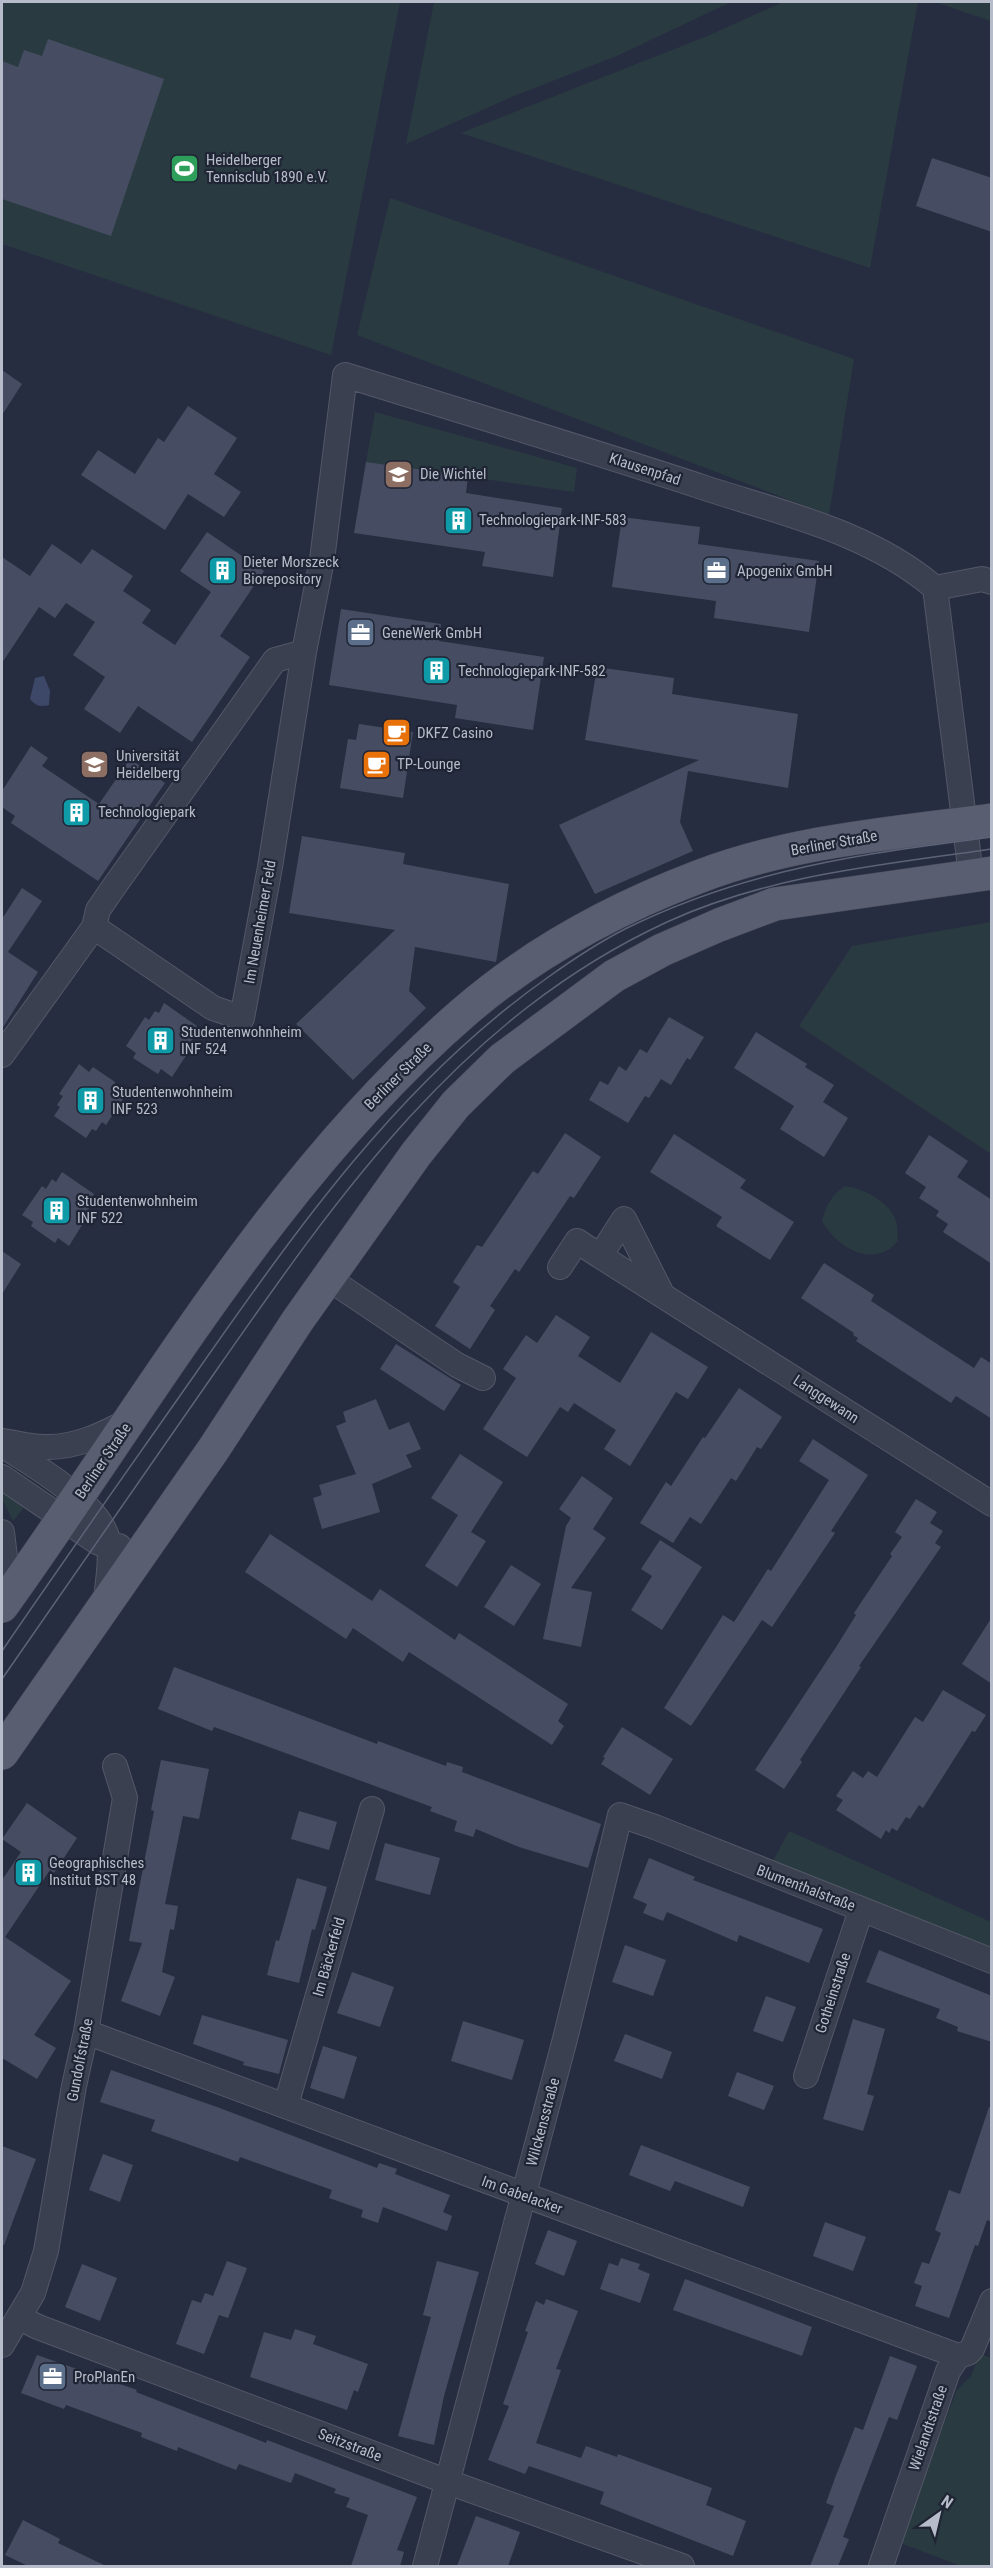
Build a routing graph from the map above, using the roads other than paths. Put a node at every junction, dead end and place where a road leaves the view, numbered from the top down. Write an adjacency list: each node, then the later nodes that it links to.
1 (345, 375): 3 (street, Klausenpfad); 4 (street, Im Neuenheimer Feld)
2 (992, 582): 3 (street)
3 (934, 588): 5 (street)
4 (304, 652): 7 (street); 7 (street, Im Neuenheimer Feld)
5 (978, 822): 6 (street); 14 (main road, Berliner Straße)
6 (981, 874): 20 (main road)
7 (94, 927): 8 (street)
8 (2, 1055)
9 (600, 1256): 10 (street, Langgewann); 12 (street, Langgewann); 12 (street)
10 (560, 1267)
11 (341, 1287): 13 (street)
12 (662, 1294): 17 (street, Langgewann)
13 (483, 1378)
14 (133, 1418): 15 (street); 18 (main road, Berliner Straße)
15 (2, 1443): 18 (street)
16 (2, 1477): 18 (street)
17 (992, 1504)
18 (71, 1509): 21 (street); 23 (main road, Berliner Straße)
19 (2, 1532): 23 (street)
20 (150, 1538): 21 (street); 22 (main road)
21 (110, 1547): 22 (street)
22 (106, 1601): 24 (main road)
23 (2, 1605)
24 (2, 1753)
25 (115, 1766): 30 (street, Gundolfstraße)
26 (372, 1809): 32 (street, Im Bäckerfeld)
27 (620, 1815): 28 (street, Blumenthalstraße); 33 (street, Wilckensstraße)
28 (861, 1910): 29 (street, Blumenthalstraße); 31 (street, Gotheinstraße)
29 (992, 1961)
30 (86, 2032): 32 (street, Im Gabelacker); 35 (street, Gundolfstraße)
31 (806, 2076)
32 (286, 2105): 33 (street, Im Gabelacker)
33 (522, 2196): 37 (street, Im Gabelacker); 38 (street, Wilckensstraße)
34 (992, 2301): 37 (street, Wielandtstraße)
35 (20, 2318): 36 (street, Gundolfstraße); 38 (street, Seitzstraße)
36 (2, 2345)
37 (958, 2356): 41 (street, Wielandtstraße)
38 (448, 2482): 39 (street, Wilckensstraße); 40 (street, Seitzstraße)
39 (425, 2566)
40 (682, 2566)
41 (881, 2566)

